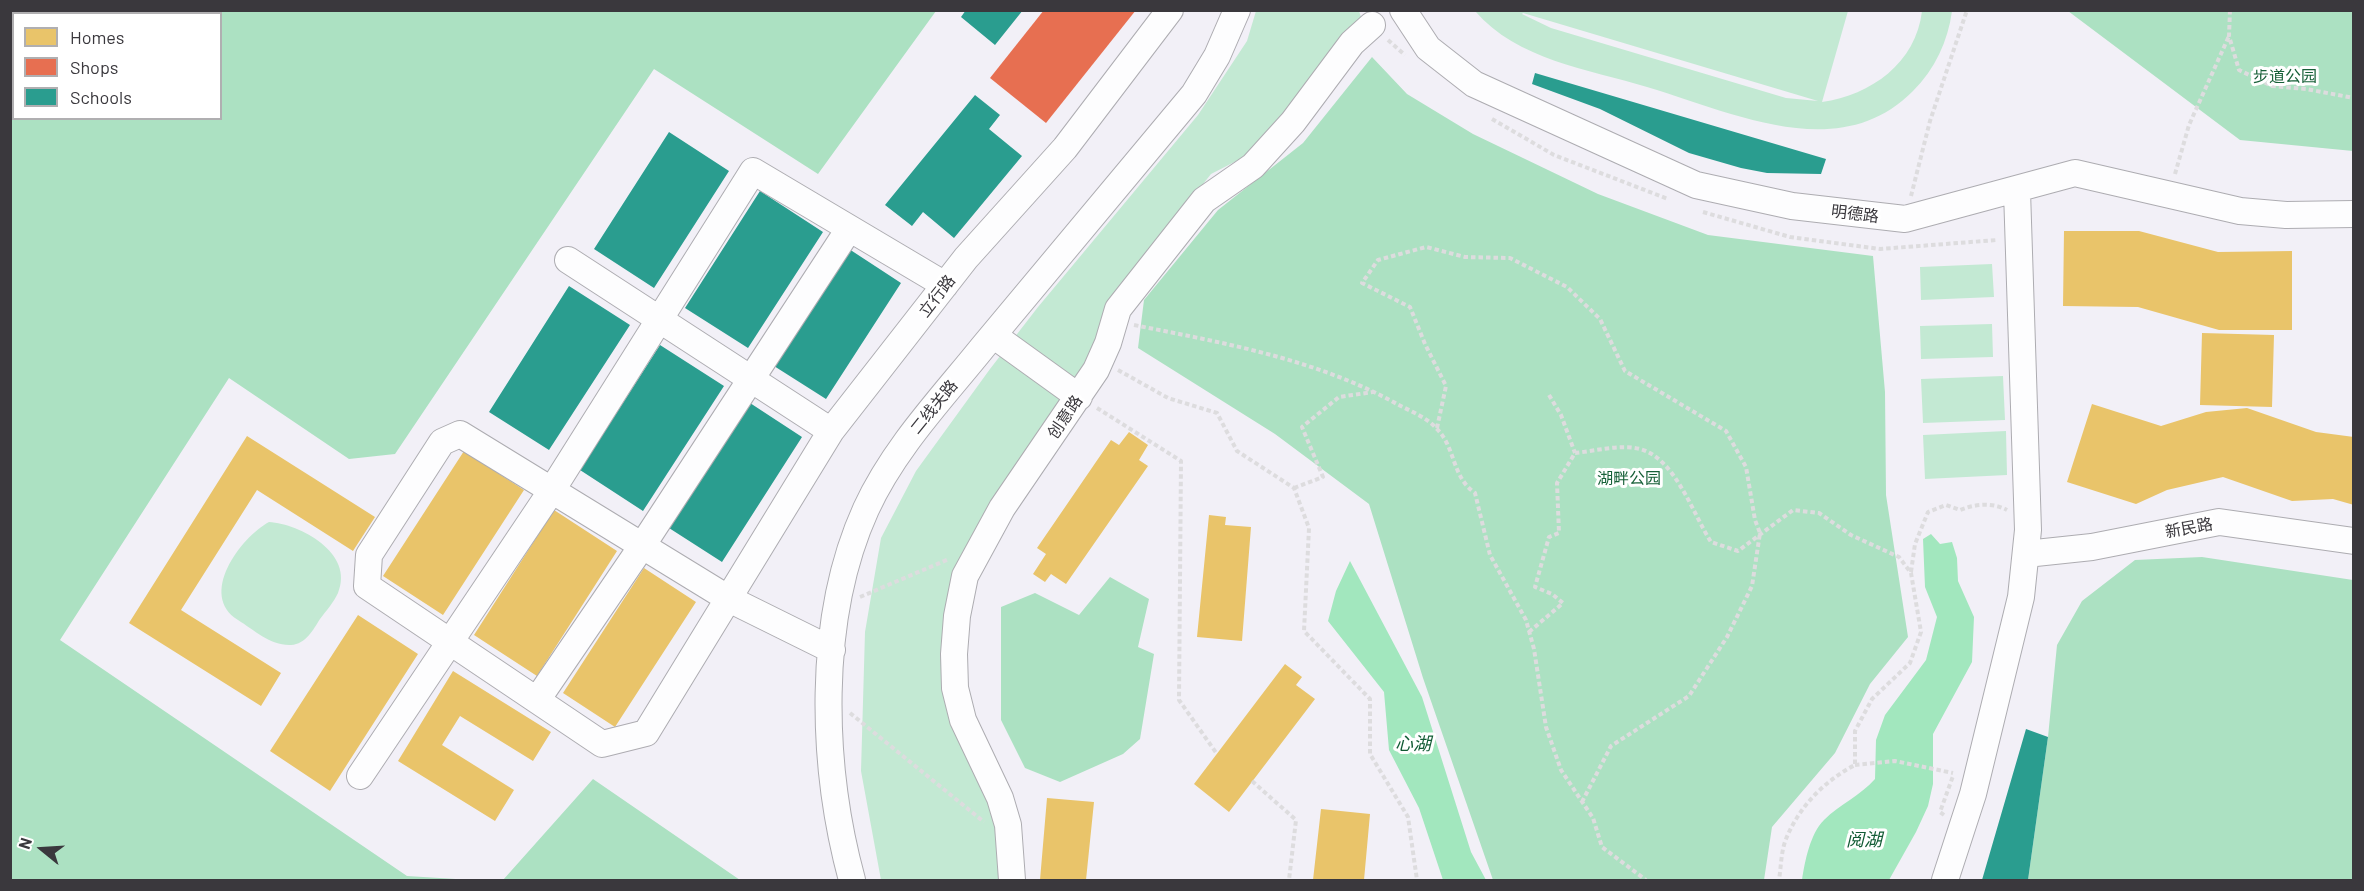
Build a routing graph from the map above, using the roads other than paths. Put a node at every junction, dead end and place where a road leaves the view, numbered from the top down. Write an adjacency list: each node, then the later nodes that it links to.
1 (1170, 10): 9 (street, 立行路)
2 (1237, 10): 11 (street, 二线关路)
3 (1403, 10): 5 (street, 明德路)
4 (1371, 25): 13 (street, 创意路)
5 (2017, 191): 6 (street, 明德路); 17 (street)
6 (2354, 214)
7 (849, 228): 9 (street); 10 (street); 12 (street)
8 (568, 260): 10 (street)
9 (945, 285): 14 (street, 立行路)
10 (660, 320): 12 (street); 15 (street)
11 (993, 335): 13 (street); 21 (street, 二线关路)
12 (752, 379): 14 (street); 18 (street)
13 (1079, 397): 25 (street, 创意路)
14 (831, 430): 19 (street, 立行路)
15 (552, 490): 18 (street); 20 (street); 20 (street, 立行路)
16 (2354, 541): 17 (street, 新民路)
17 (2027, 542): 26 (street)
18 (642, 546): 19 (street); 22 (street)
19 (729, 599): 21 (street); 22 (street, 立行路)
20 (450, 642): 22 (street, 立行路); 23 (street)
21 (832, 650): 24 (street, 二线关路)
22 (537, 700)
23 (360, 776)
24 (852, 880)
25 (1012, 880)
26 (1945, 880)

